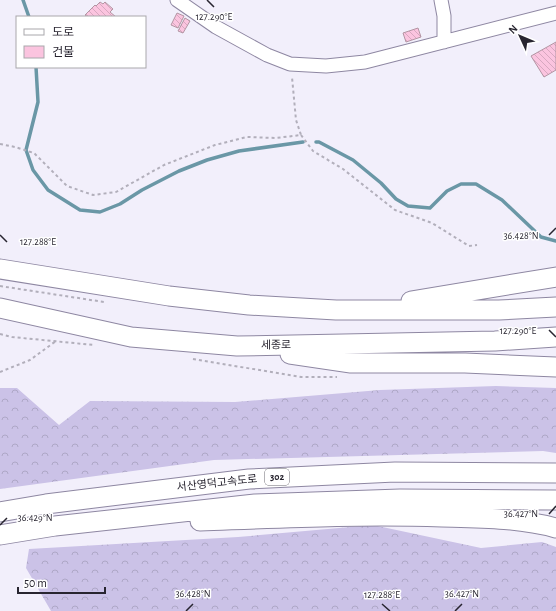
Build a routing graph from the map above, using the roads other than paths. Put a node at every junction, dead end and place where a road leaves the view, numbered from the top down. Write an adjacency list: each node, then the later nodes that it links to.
1 (177, 0): 6 (street)
2 (441, 0): 5 (street)
3 (451, 0): 5 (street)
4 (556, 13): 6 (street)
5 (444, 16): 6 (street)
6 (444, 42)
7 (0, 269): 11 (highway)
8 (556, 276): 11 (highway)
9 (556, 307): 11 (highway)
10 (0, 308): 13 (highway, 세종로)
11 (336, 310)
12 (556, 337): 13 (highway, 세종로)
13 (237, 346): 14 (highway)
14 (556, 367)
15 (555, 473): 17 (highway, 서산영덕고속도로 / 302)
16 (556, 500): 18 (highway)
17 (0, 512)
18 (55, 526): 19 (highway); 20 (highway)
19 (556, 528)
20 (0, 535)

